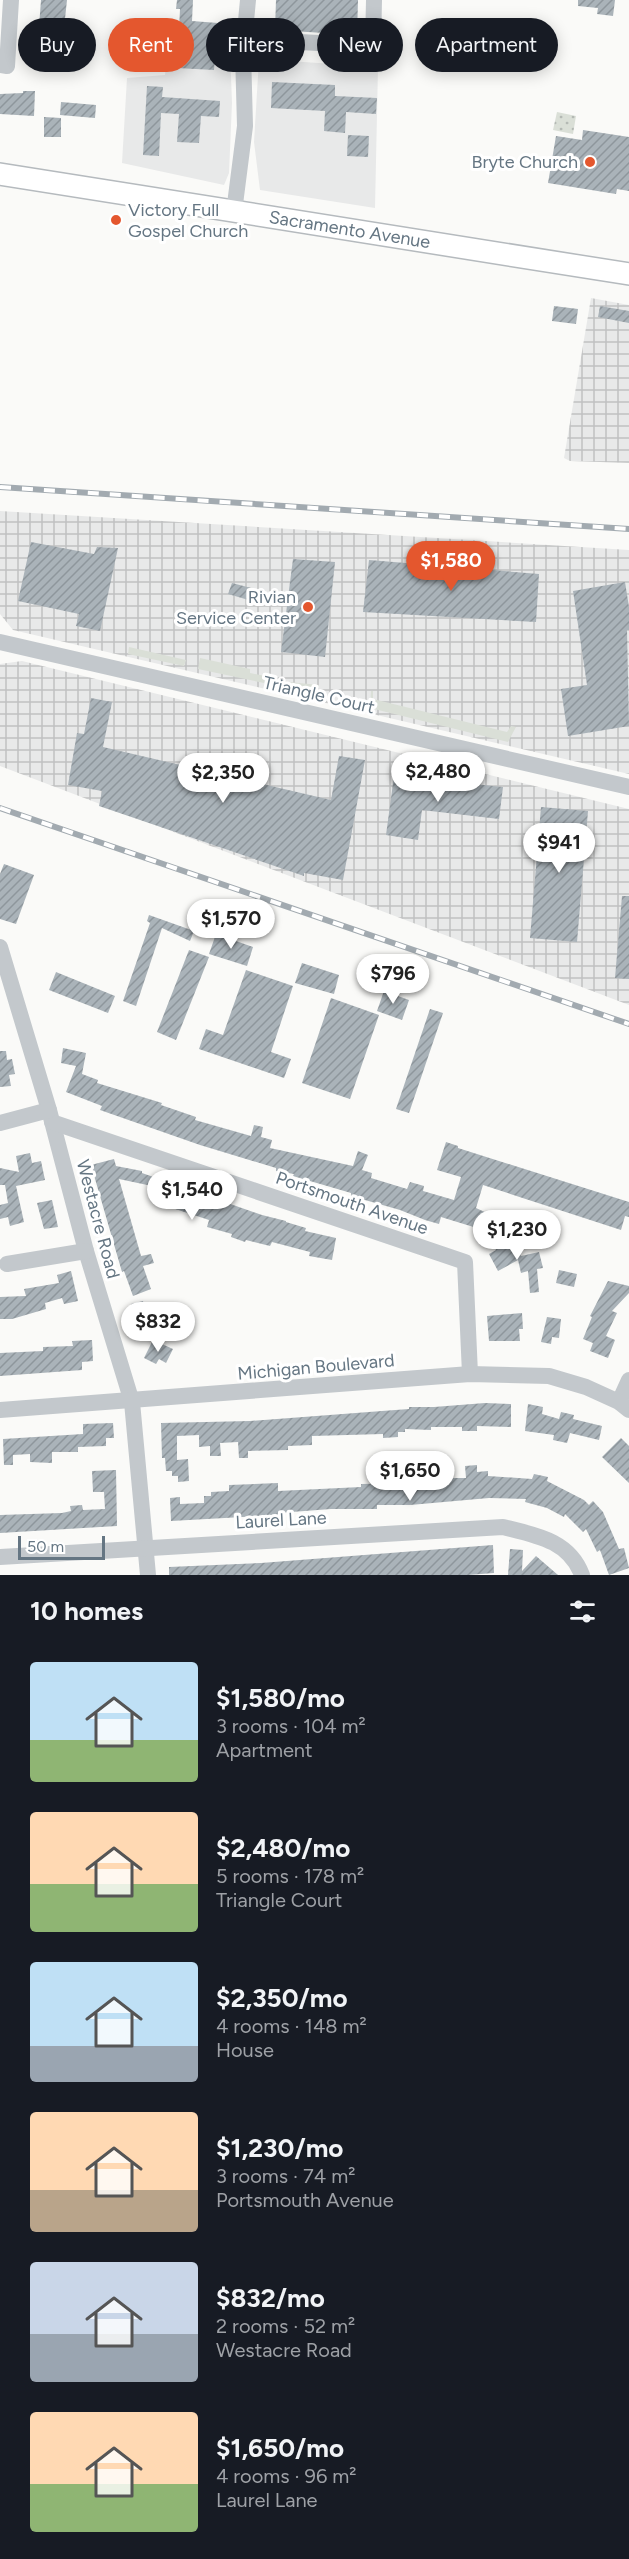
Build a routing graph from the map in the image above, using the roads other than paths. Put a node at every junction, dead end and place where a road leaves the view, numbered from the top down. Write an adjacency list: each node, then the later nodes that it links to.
1 (11, 0): 6 (street)
2 (248, 0): 4 (street)
3 (374, 0): 5 (street)
4 (246, 18)
5 (305, 42)
6 (0, 65)
7 (244, 72): 9 (street)
8 (0, 174): 9 (main road, Sacramento Avenue)
9 (234, 212): 10 (main road, Sacramento Avenue)
10 (629, 274)
11 (0, 642): 12 (street, Triangle Court)
12 (629, 787)
13 (1, 947): 14 (street, Westacre Road)
14 (50, 1116): 15 (street); 16 (street, Westacre Road); 18 (street, Portsmouth Avenue)
15 (0, 1123)
16 (86, 1251): 17 (street); 20 (street, Westacre Road)
17 (7, 1264)
18 (470, 1374): 20 (street, Michigan Boulevard); 21 (street, Michigan Boulevard)
19 (629, 1380): 21 (street)
20 (132, 1402): 22 (street, Michigan Boulevard); 23 (street, Westacre Road)
21 (624, 1406)
22 (0, 1410)
23 (146, 1547): 24 (street, Laurel Lane); 25 (street, Westacre Road); 26 (street, Laurel Lane)
24 (0, 1557)
25 (148, 1575)
26 (582, 1575)

